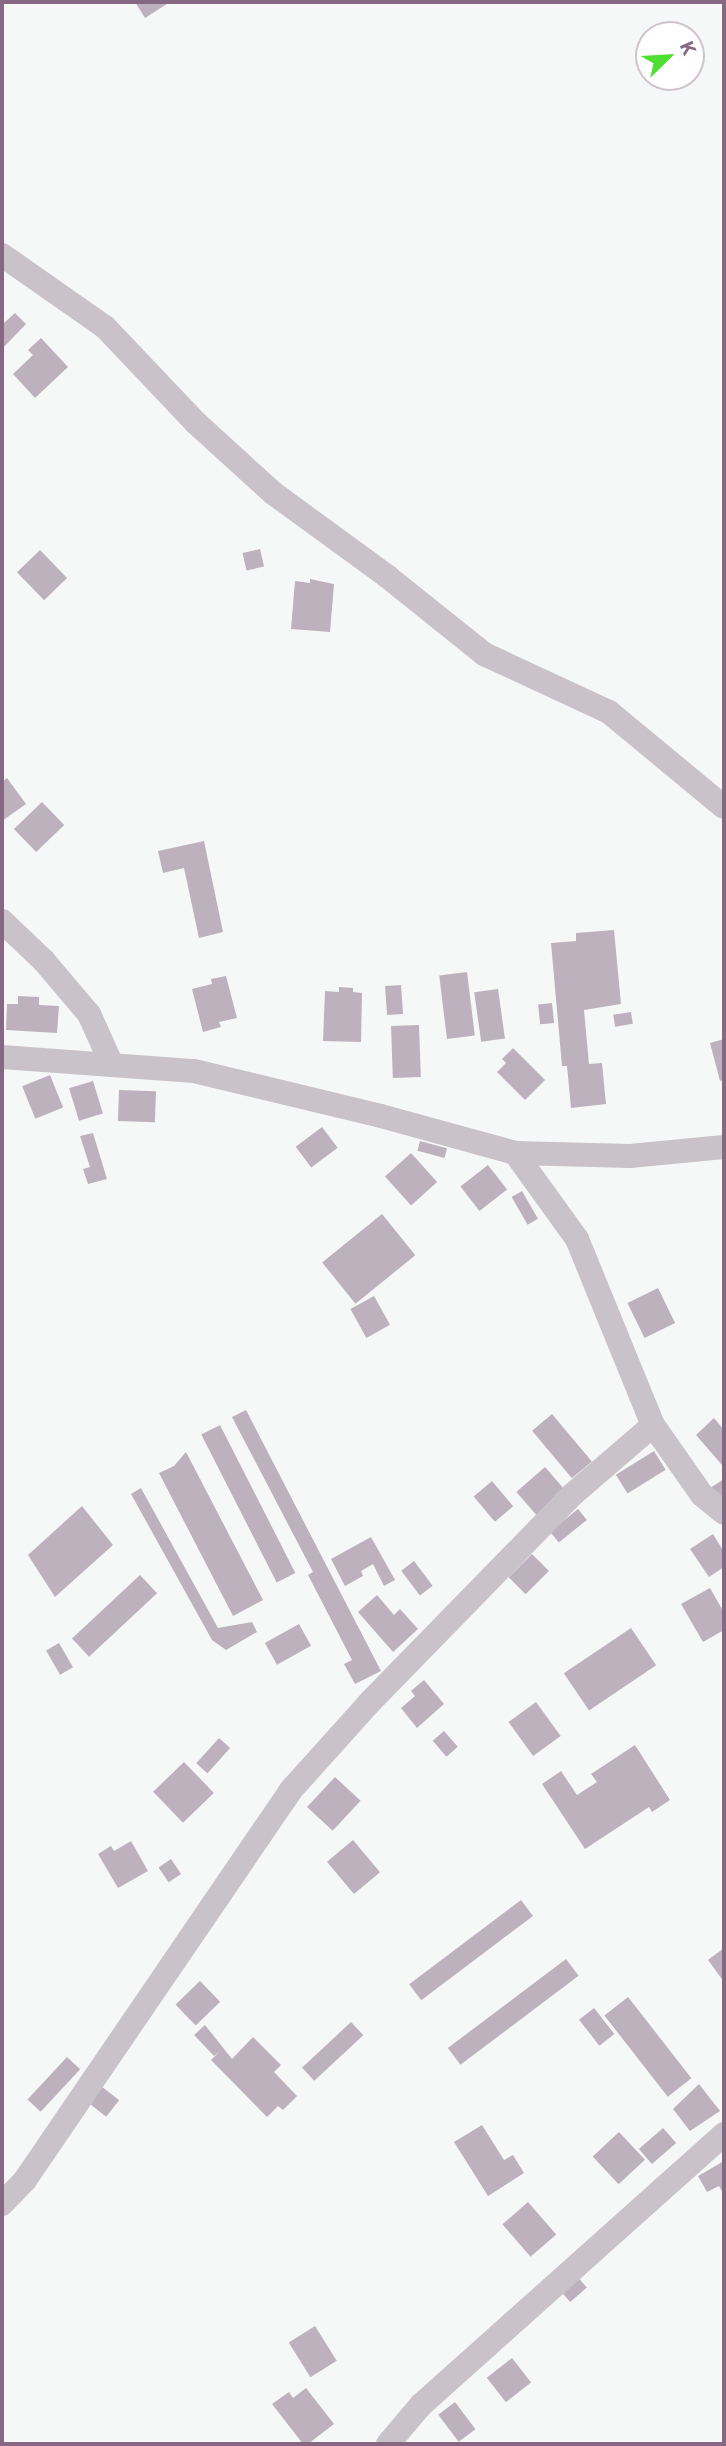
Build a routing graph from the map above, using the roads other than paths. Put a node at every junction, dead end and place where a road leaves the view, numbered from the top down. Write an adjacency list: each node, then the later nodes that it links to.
1 (2, 255): 2 (street)
2 (724, 807)
3 (2, 921): 5 (street)
4 (2, 1057): 5 (street)
5 (112, 1065): 7 (street)
6 (724, 1147): 7 (street)
7 (515, 1153): 8 (street)
8 (653, 1424): 9 (street); 11 (street)
9 (724, 1513)
10 (724, 2134): 12 (street)
11 (2, 2204)
12 (388, 2444)

